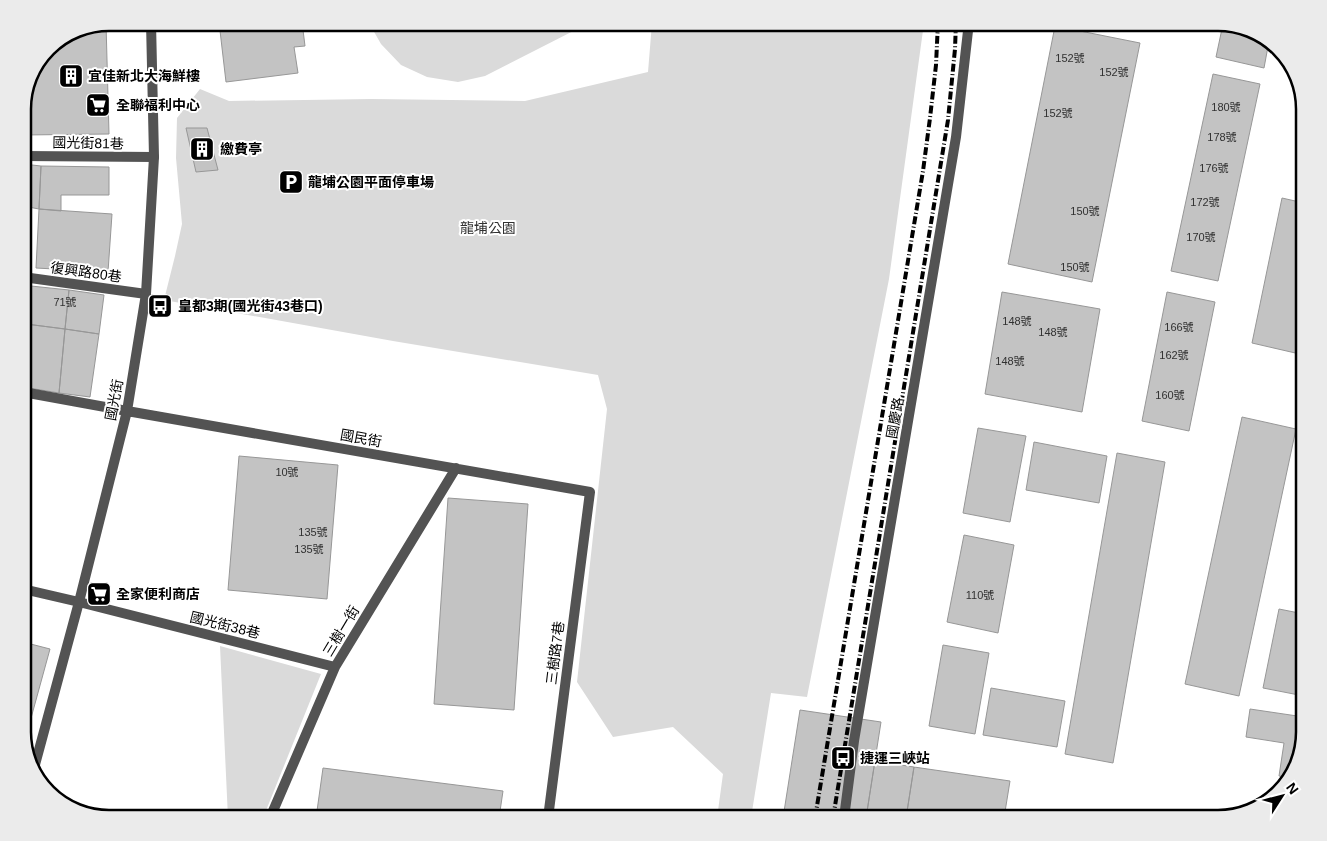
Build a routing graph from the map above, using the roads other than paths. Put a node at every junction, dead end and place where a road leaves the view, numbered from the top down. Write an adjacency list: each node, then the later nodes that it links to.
1 (151, 31): 4 (street, 國光街)
2 (968, 31): 17 (street, 國慶路)
3 (31, 156): 4 (street, 國光街81巷)
4 (154, 157): 6 (street, 國光街)
5 (31, 278): 6 (street, 復興路80巷)
6 (146, 294): 8 (street, 國光街)
7 (31, 393): 8 (street, 國民街)
8 (128, 411): 9 (street, 國民街); 12 (street, 國光街)
9 (456, 468): 10 (street, 國民街); 13 (street, 三樹一街)
10 (590, 492): 16 (street, 三樹路7巷)
11 (31, 591): 12 (street, 國光街38巷)
12 (79, 602): 13 (street, 國光街38巷); 14 (street, 國光街)
13 (334, 667): 15 (street, 三樹一街)
14 (36, 760)
15 (273, 810)
16 (549, 810)
17 (845, 810)

